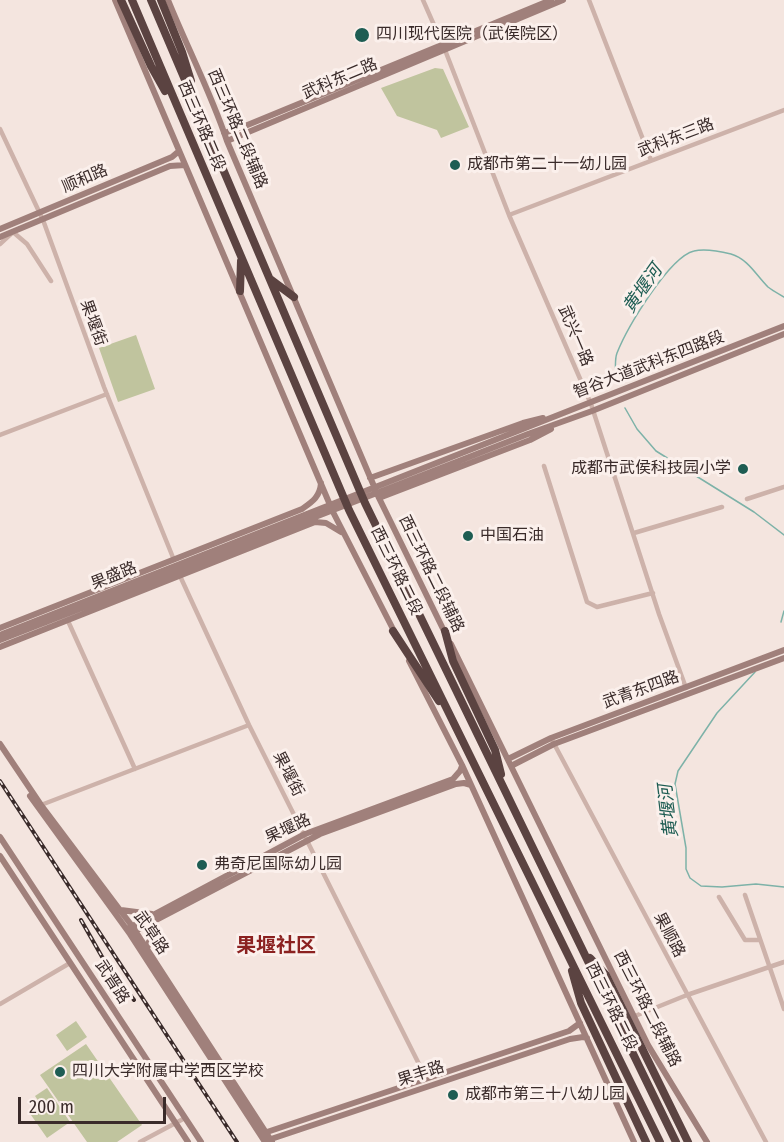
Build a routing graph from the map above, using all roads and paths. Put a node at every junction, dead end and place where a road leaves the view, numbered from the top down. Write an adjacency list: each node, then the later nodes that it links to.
1 (132, 0): 13 (highway, 西三环路二段)
2 (151, 0): 12 (highway, 西三环路二段)
3 (161, 0): 12 (highway)
4 (168, 0): 15 (street, 西三环路二段辅路)
5 (423, 0): 10 (street, 武兴一路)
6 (551, 0): 10 (street, 武科东二路)
7 (563, 0): 10 (street, 武科东二路)
8 (589, 0): 18 (street)
9 (120, 2): 13 (highway); 17 (street)
10 (444, 47): 15 (street, 武科东二路); 16 (street, 武科东二路); 20 (street, 武兴一路)
11 (784, 110): 18 (street, 武科东三路)
12 (201, 118): 27 (highway, 西三环路二段)
13 (185, 125): 26 (highway, 西三环路二段)
14 (0, 129): 21 (street, 果堰街)
15 (224, 133): 16 (street, 西三环路二段辅路)
16 (227, 141): 30 (street, 西三环路二段辅路)
17 (179, 151): 19 (street); 21 (street, 顺和路)
18 (651, 160): 20 (street, 武科东三路)
19 (185, 165): 21 (street, 顺和路); 29 (street)
20 (509, 215): 34 (street, 武兴一路)
21 (41, 216): 22 (street, 顺和路); 23 (street, 顺和路); 33 (street, 果堰街)
22 (0, 229)
23 (13, 232): 24 (street, 顺和路); 25 (street, 顺和路); 28 (street)
24 (0, 237)
25 (0, 244)
26 (241, 257): 29 (highway); 67 (highway, 西三环路二段)
27 (269, 278): 30 (highway); 76 (highway, 西三环路二段)
28 (51, 281)
29 (240, 291): 41 (street)
30 (294, 297): 40 (street, 西三环路二段辅路)
31 (784, 327): 34 (street, 智谷大道武科东四路段)
32 (784, 333): 34 (street, 智谷大道武科东四路段)
33 (106, 394): 38 (street); 48 (street, 果堰街)
34 (592, 407): 35 (street, 智谷大道武科东四路段); 36 (street); 46 (street, 武兴一路)
35 (564, 413): 37 (street, 智谷大道武科东四路段); 40 (street)
36 (570, 419): 37 (street); 43 (street)
37 (526, 432): 53 (street, 果盛路)
38 (0, 435)
39 (544, 466): 54 (street)
40 (370, 478): 43 (street, 西三环路二段辅路)
41 (321, 483): 47 (street); 48 (street)
42 (784, 487): 44 (street)
43 (379, 498): 59 (street, 西三环路二段辅路)
44 (747, 499)
45 (722, 507): 46 (street)
46 (634, 534): 54 (street, 武兴一路)
47 (346, 537): 50 (street); 58 (street)
48 (174, 560): 49 (street)
49 (153, 568): 52 (street); 53 (street)
50 (180, 576): 51 (street); 66 (street, 果堰街)
51 (158, 585): 53 (street); 55 (street)
52 (101, 589): 53 (street); 57 (street)
53 (123, 590): 55 (street); 60 (street, 果盛路); 61 (street)
54 (653, 593): 65 (street, 武兴一路)
55 (105, 606): 56 (street)
56 (68, 621): 62 (street); 74 (street)
57 (0, 628)
58 (393, 631): 67 (highway); 72 (street)
59 (445, 631): 71 (street, 西三环路二段辅路); 76 (highway)
60 (0, 635)
61 (0, 640)
62 (0, 647)
63 (784, 651): 65 (street, 武青东四路)
64 (784, 658): 68 (street, 武青东四路)
65 (686, 688): 68 (street, 武青东四路)
66 (249, 725): 74 (street); 79 (street, 果堰街)
67 (461, 735): 89 (highway, 西三环路二段)
68 (553, 741): 71 (street, 武青东四路); 73 (street, 武青东四路); 93 (street, 果顺路)
69 (0, 744): 77 (street, 武草路)
70 (0, 750): 85 (street, 武草路)
71 (508, 759): 73 (street, 西三环路二段辅路)
72 (462, 765): 75 (street); 79 (street, 果堰路)
73 (512, 766): 96 (street, 西三环路二段辅路)
74 (135, 769): 77 (street)
75 (471, 785): 79 (street, 果堰路); 97 (street)
76 (506, 792): 87 (highway, 西三环路二段)
77 (41, 805): 83 (street, 武草路)
78 (0, 837): 100 (street, 武晋路)
79 (306, 837): 84 (street, 果堰路); 99 (street, 果堰街)
80 (0, 856): 91 (street, 武晋路)
81 (745, 895): 86 (street)
82 (719, 897): 86 (street)
83 (120, 910): 84 (street); 85 (street, 武草路)
84 (154, 917): 85 (street, 果堰路); 88 (street)
85 (131, 930): 88 (street, 武草路); 102 (street, 武草路)
86 (760, 940): 92 (street)
87 (582, 948): 110 (highway, 西三环路二段); 111 (highway)
88 (147, 950): 102 (street, 武草路)
89 (568, 953): 98 (highway); 109 (highway, 西三环路二段)
90 (784, 962): 92 (street)
91 (70, 963): 94 (street); 101 (street, 武晋路)
92 (769, 967): 93 (street); 95 (street)
93 (687, 995): 96 (street); 113 (street, 果顺路)
94 (0, 1004)
95 (784, 1009)
96 (634, 1016): 112 (street, 西三环路二段辅路)
97 (580, 1023): 98 (street); 99 (street, 果丰路)
98 (591, 1035): 103 (street, 果丰路); 107 (street); 108 (highway)
99 (426, 1078): 102 (street, 果丰路)
100 (185, 1118): 101 (street); 106 (street, 武晋路)
101 (176, 1123): 104 (street); 105 (street, 武晋路)
102 (264, 1133): 103 (street, 武草路)
103 (268, 1141)
104 (140, 1142)
105 (188, 1142)
106 (201, 1142)
107 (634, 1142)
108 (646, 1142)
109 (660, 1142)
110 (676, 1142)
111 (688, 1142)
112 (707, 1142)
113 (766, 1142)

